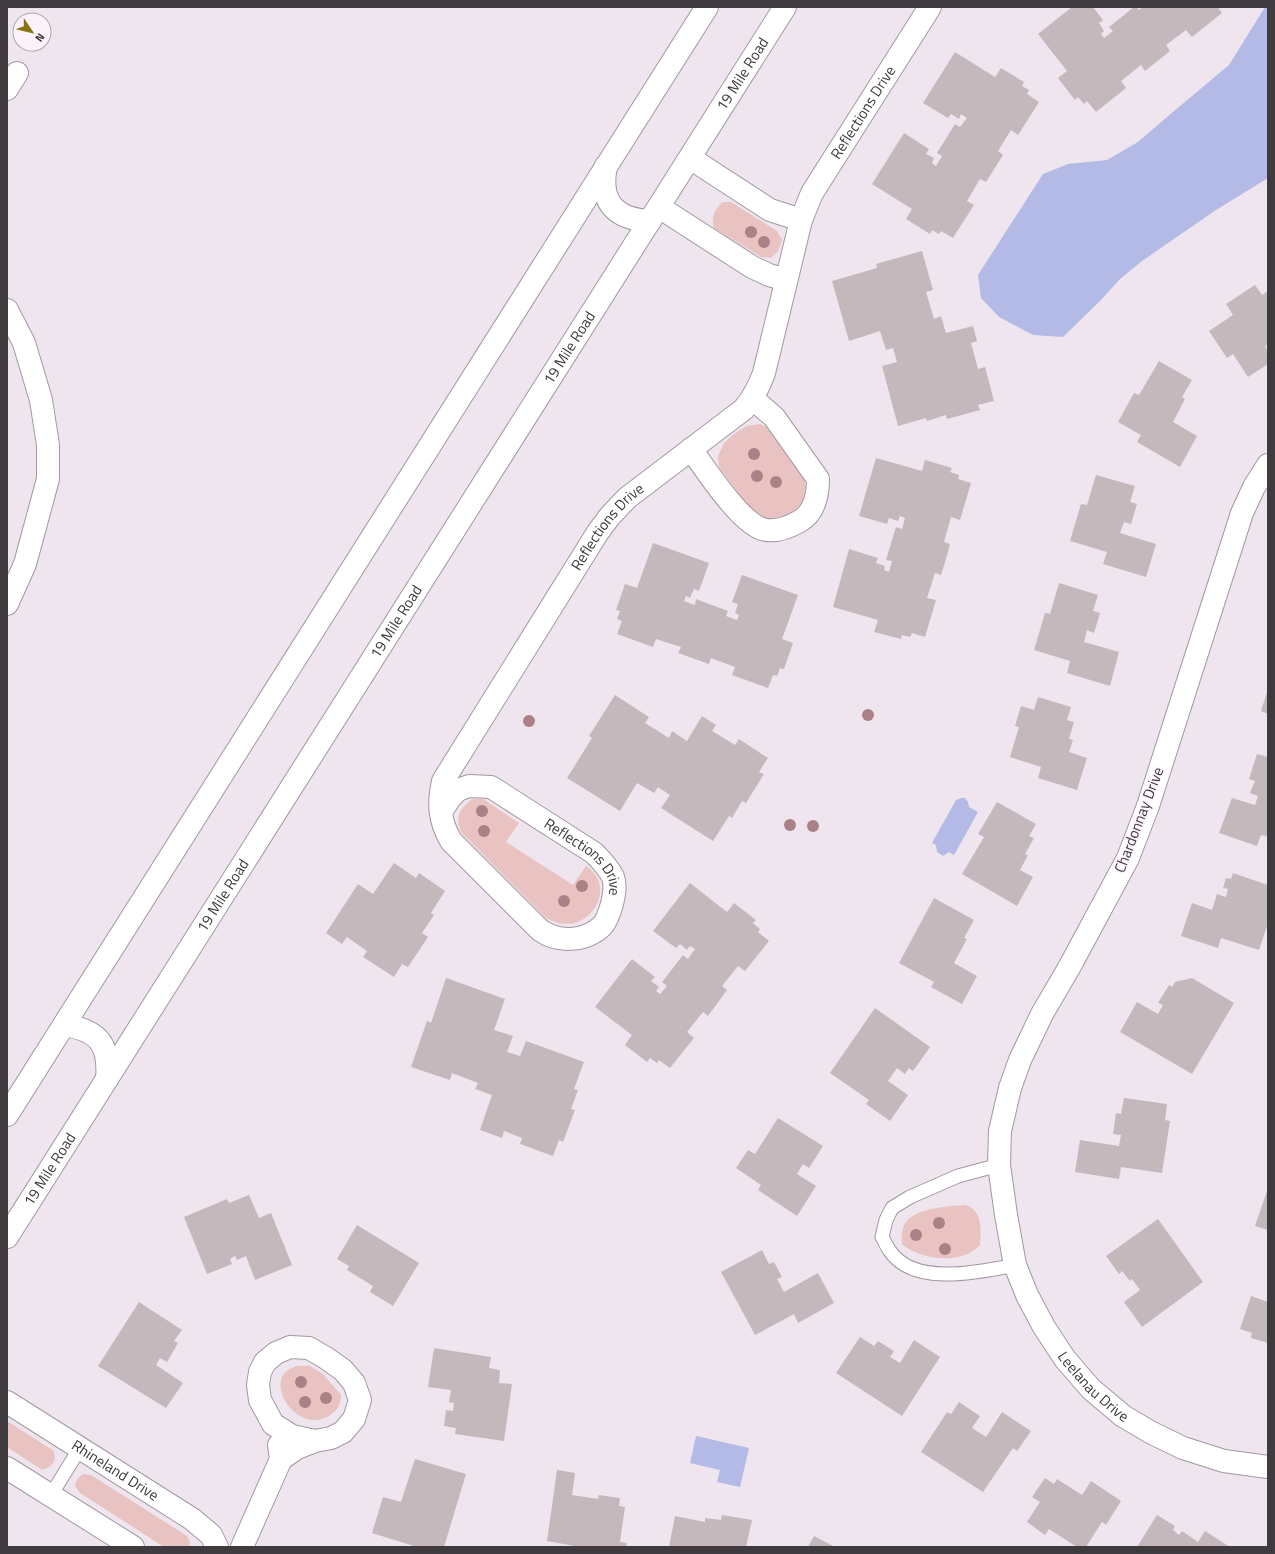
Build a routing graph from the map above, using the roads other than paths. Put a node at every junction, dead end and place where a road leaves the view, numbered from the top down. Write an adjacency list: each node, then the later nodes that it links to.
1 (707, 7): 5 (street)
2 (785, 7): 4 (street, 19 Mile Road)
3 (930, 7): 7 (street, Reflections Drive)
4 (690, 158): 6 (street, 19 Mile Road); 7 (street)
5 (606, 164): 6 (street); 17 (street)
6 (654, 214): 8 (street); 18 (street, 19 Mile Road)
7 (801, 220): 8 (street, Reflections Drive)
8 (786, 280): 10 (street, Reflections Drive)
9 (7, 310): 13 (street)
10 (753, 399): 11 (street, Reflections Drive); 11 (street)
11 (691, 449): 14 (street, Reflections Drive)
12 (1268, 465): 20 (street, Chardonnay Drive)
13 (7, 604)
14 (454, 763): 15 (street, Reflections Drive); 16 (street, Reflections Drive)
15 (491, 787): 16 (street); 16 (street, Reflections Drive)
16 (441, 812)
17 (64, 1025): 18 (street); 19 (street)
18 (107, 1079): 22 (street, 19 Mile Road)
19 (7, 1115)
20 (1000, 1165): 21 (street, Chardonnay Drive); 23 (lane)
21 (1006, 1215): 23 (street, Leelanau Drive)
22 (7, 1237)
23 (1015, 1265): 29 (street, Leelanau Drive)
24 (7, 1402): 27 (street, Rhineland Drive)
25 (272, 1424): 26 (street); 26 (street); 28 (street)
26 (315, 1441): 28 (street)
27 (80, 1448): 31 (lane); 33 (street, Rhineland Drive)
28 (281, 1459): 34 (street)
29 (1268, 1467)
30 (7, 1468): 31 (street)
31 (51, 1495): 32 (street)
32 (133, 1547)
33 (217, 1547)
34 (242, 1547)

